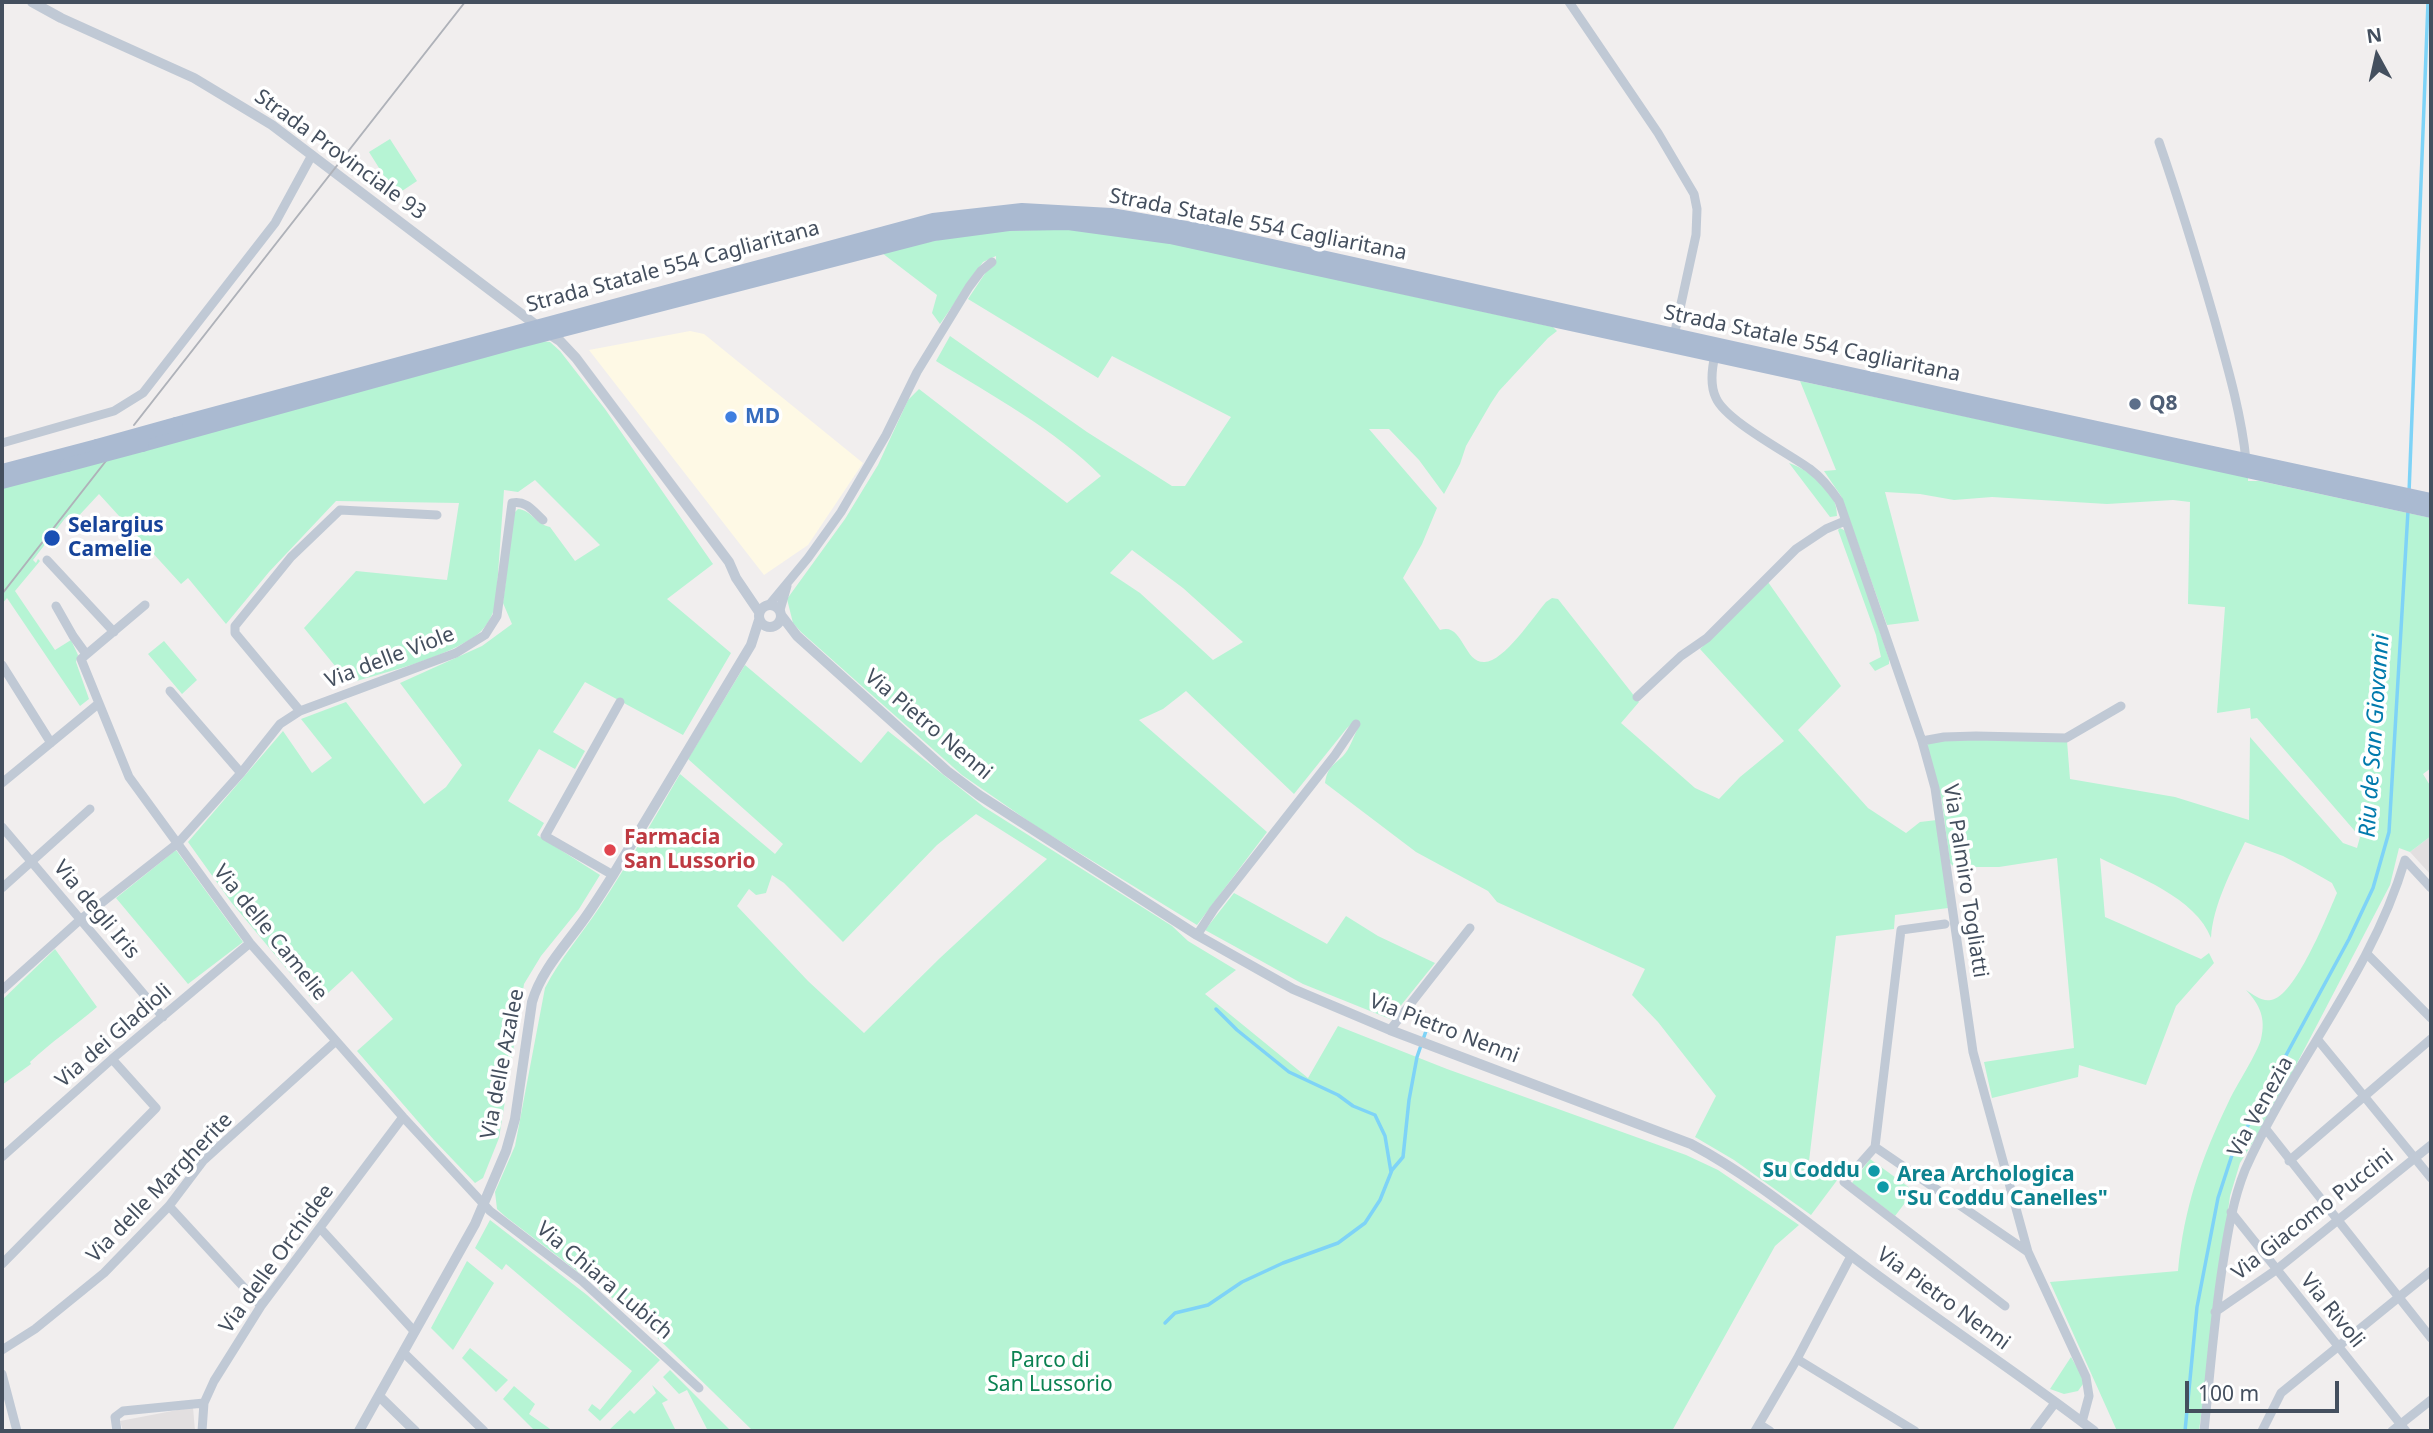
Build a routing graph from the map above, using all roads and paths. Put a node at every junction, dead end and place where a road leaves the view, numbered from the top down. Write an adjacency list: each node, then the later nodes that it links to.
1 (32, 2): 4 (street, Strada Provinciale 93)
2 (1569, 2): 8 (street)
3 (2159, 142): 11 (street)
4 (312, 155): 6 (street, Strada Provinciale 93); 10 (street)
5 (992, 262): 22 (street)
6 (536, 325): 7 (street, Via Pietro Nenni); 8 (main road, Strada Statale 554 Cagliaritana); 12 (main road, Strada Statale 554 Cagliaritana, bridge)
7 (549, 334): 9 (main road, Strada Statale 554 Cagliaritana); 13 (main road, Strada Statale 554 Cagliaritana, bridge); 22 (street, Via Pietro Nenni)
8 (1674, 336): 11 (main road, Strada Statale 554 Cagliaritana)
9 (1715, 355): 14 (main road, Strada Statale 554 Cagliaritana); 18 (street, Via Palmiro Togliatti)
10 (2, 443)
11 (2246, 460): 14 (main road, Strada Statale 554 Cagliaritana)
12 (2, 471)
13 (2, 482)
14 (2375, 494): 15 (main road, Strada Statale 554 Cagliaritana)
15 (2429, 503)
16 (438, 515): 34 (street)
17 (543, 520): 34 (street, Via delle Viole)
18 (1846, 521): 30 (street); 36 (street, Via Palmiro Togliatti)
19 (47, 560): 24 (street)
20 (145, 605): 24 (street)
21 (56, 606): 27 (street, Via delle Camelie)
22 (770, 611): 23 (street, Via Pietro Nenni); 23 (street, Via delle Azalee); 25 (street, Via Pietro Nenni); 26 (street, Via delle Azalee)
23 (772, 627): 25 (street, Via Pietro Nenni); 26 (street, Via delle Azalee)
24 (114, 632): 27 (street)
25 (797, 636): 50 (street, Via Pietro Nenni)
26 (751, 645): 44 (street, Via delle Azalee)
27 (86, 654): 32 (street, Via delle Camelie)
28 (2, 665): 37 (street)
29 (170, 691): 38 (street)
30 (1637, 697)
31 (620, 702): 44 (street)
32 (98, 704): 37 (street); 42 (street, Via delle Camelie)
33 (2121, 706): 36 (street)
34 (300, 711): 38 (street, Via delle Viole)
35 (1356, 723): 50 (street)
36 (1922, 741): 75 (street, Via Palmiro Togliatti)
37 (51, 743): 39 (street)
38 (241, 772): 42 (street, Via delle Viole)
39 (2, 783)
40 (90, 809): 43 (street)
41 (2, 827): 43 (street, Via degli Iris)
42 (178, 843): 47 (street, Via delle Viole); 51 (street, Via delle Camelie)
43 (31, 862): 45 (street); 47 (street, Via degli Iris)
44 (613, 876): 70 (street, Via delle Azalee)
45 (2, 888)
46 (2431, 888): 52 (street, Via Venezia)
47 (81, 919): 53 (street, Via delle Viole); 54 (street, Via degli Iris)
48 (1945, 924): 65 (street)
49 (1470, 928): 56 (street)
50 (1197, 935): 56 (street, Via Pietro Nenni)
51 (250, 943): 54 (street, Via dei Gladioli); 59 (street, Via delle Camelie)
52 (2367, 954): 55 (street); 58 (street, Via Venezia)
53 (2, 990)
54 (163, 1017): 60 (street, Via dei Gladioli)
55 (2431, 1018)
56 (1390, 1030): 76 (street, Via Pietro Nenni)
57 (2431, 1039): 61 (street)
58 (2318, 1040): 61 (street); 63 (street, Via Venezia)
59 (336, 1041): 62 (street, Via delle Camelie); 71 (street, Via delle Margherite)
60 (112, 1059): 66 (street, Via dei Gladioli); 77 (street)
61 (2364, 1096): 67 (street); 68 (street)
62 (403, 1117): 70 (street, Via delle Camelie); 74 (street, Via delle Orchidee)
63 (2265, 1128): 68 (street); 72 (street, Via Venezia)
64 (2431, 1145): 67 (street, Via Giacomo Puccini)
65 (1875, 1147): 75 (street); 82 (street)
66 (2, 1157)
67 (2415, 1158): 69 (street); 73 (street, Via Giacomo Puccini)
68 (2289, 1161): 73 (street)
69 (2431, 1178)
70 (484, 1204): 84 (street, Via delle Azalee); 91 (street, Via Chiara Lubich)
71 (169, 1206): 81 (street); 87 (street, Via delle Margherite)
72 (2231, 1212): 78 (street, Via Rivoli); 83 (street, Via Venezia)
73 (2337, 1222): 78 (street, Via Giacomo Puccini); 80 (street)
74 (320, 1228): 81 (street, Via delle Orchidee); 84 (street)
75 (2028, 1252): 96 (street, Via Palmiro Togliatti)
76 (1851, 1256): 89 (street); 95 (street, Via Pietro Nenni)
77 (2, 1264)
78 (2276, 1270): 83 (street, Via Giacomo Puccini); 86 (street, Via Rivoli)
79 (2431, 1271): 80 (street)
80 (2399, 1298): 85 (street); 86 (street)
81 (261, 1306): 94 (street, Via delle Orchidee)
82 (2005, 1306)
83 (2215, 1312): 109 (street, Via Venezia)
84 (415, 1331): 88 (street, Via delle Azalee)
85 (2431, 1338)
86 (2338, 1347): 98 (street, Via Rivoli); 110 (street)
87 (2, 1350)
88 (404, 1353): 92 (street, Via delle Azalee); 104 (street)
89 (1797, 1359): 97 (street); 106 (street)
90 (2, 1374): 99 (street)
91 (699, 1388)
92 (379, 1396): 102 (street, Via delle Azalee); 103 (street)
93 (2431, 1400): 98 (street)
94 (204, 1403): 100 (street); 101 (street, Via delle Orchidee)
95 (2054, 1403): 96 (street, Via Pietro Nenni); 107 (street)
96 (2082, 1422): 108 (street, Via Pietro Nenni)
97 (1757, 1428): 105 (street)
98 (2403, 1428): 111 (street)
99 (17, 1431)
100 (117, 1431)
101 (202, 1431)
102 (359, 1431)
103 (415, 1431)
104 (484, 1431)
105 (1770, 1431)
106 (1914, 1431)
107 (2034, 1431)
108 (2094, 1431)
109 (2204, 1431)
110 (2262, 1431)
111 (2392, 1431)

